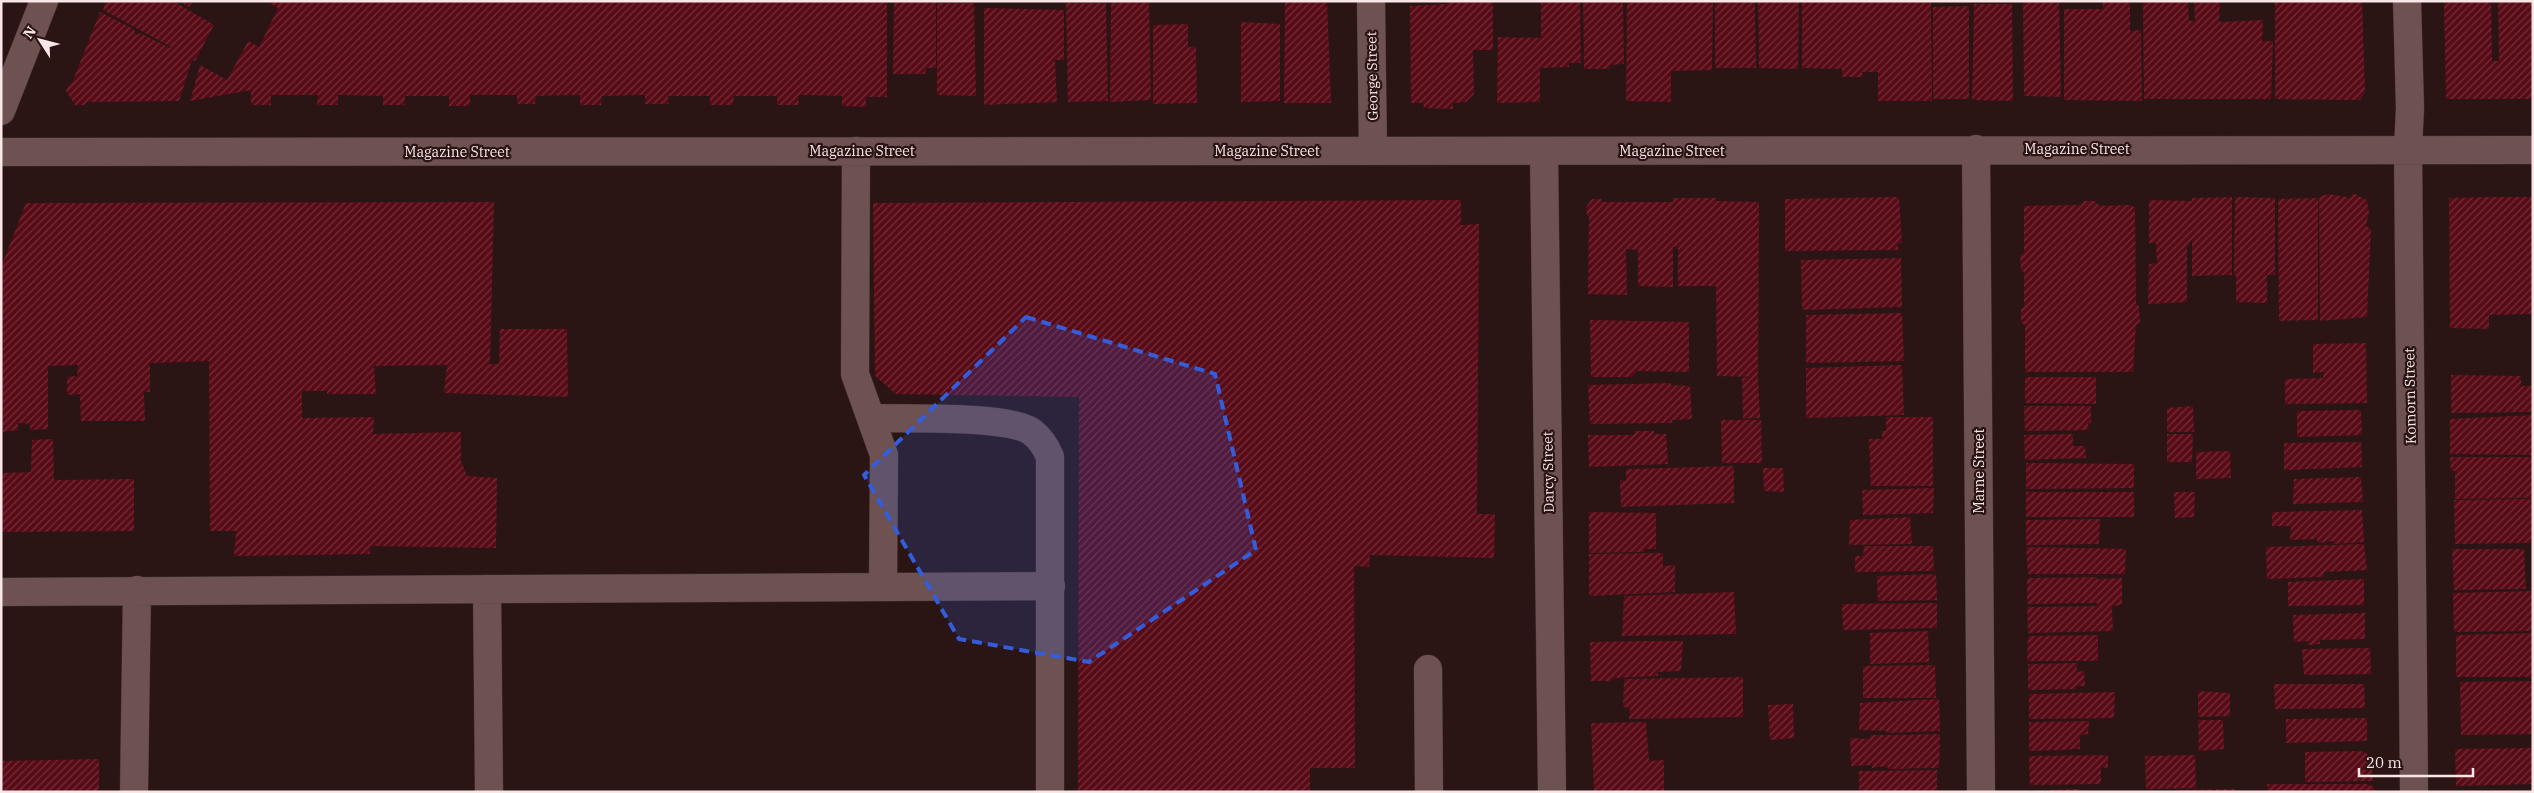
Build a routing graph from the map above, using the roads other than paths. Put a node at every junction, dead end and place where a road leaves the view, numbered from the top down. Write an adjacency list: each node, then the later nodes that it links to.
1 (44, 1): 4 (street)
2 (1371, 1): 7 (street, George Street)
3 (2407, 1): 6 (street, Komorn Street)
4 (1, 111)
5 (1976, 149): 6 (street, Magazine Street); 11 (street, Magazine Street); 24 (street, Marne Street)
6 (2408, 149): 8 (street, Magazine Street); 25 (street, Komorn Street)
7 (1373, 150): 9 (street, Magazine Street); 11 (street, Magazine Street)
8 (2533, 150)
9 (856, 151): 10 (street, Magazine Street); 12 (street)
10 (1, 152)
11 (1544, 152): 23 (street, Darcy Street)
12 (871, 418): 13 (street); 14 (street)
13 (882, 586): 14 (street); 15 (street)
14 (1051, 586): 21 (street)
15 (487, 589): 16 (street); 20 (street)
16 (137, 590): 17 (street); 19 (street)
17 (1, 592)
18 (1428, 669): 22 (street)
19 (134, 792)
20 (489, 792)
21 (1050, 792)
22 (1428, 792)
23 (1552, 792)
24 (1981, 792)
25 (2414, 792)

